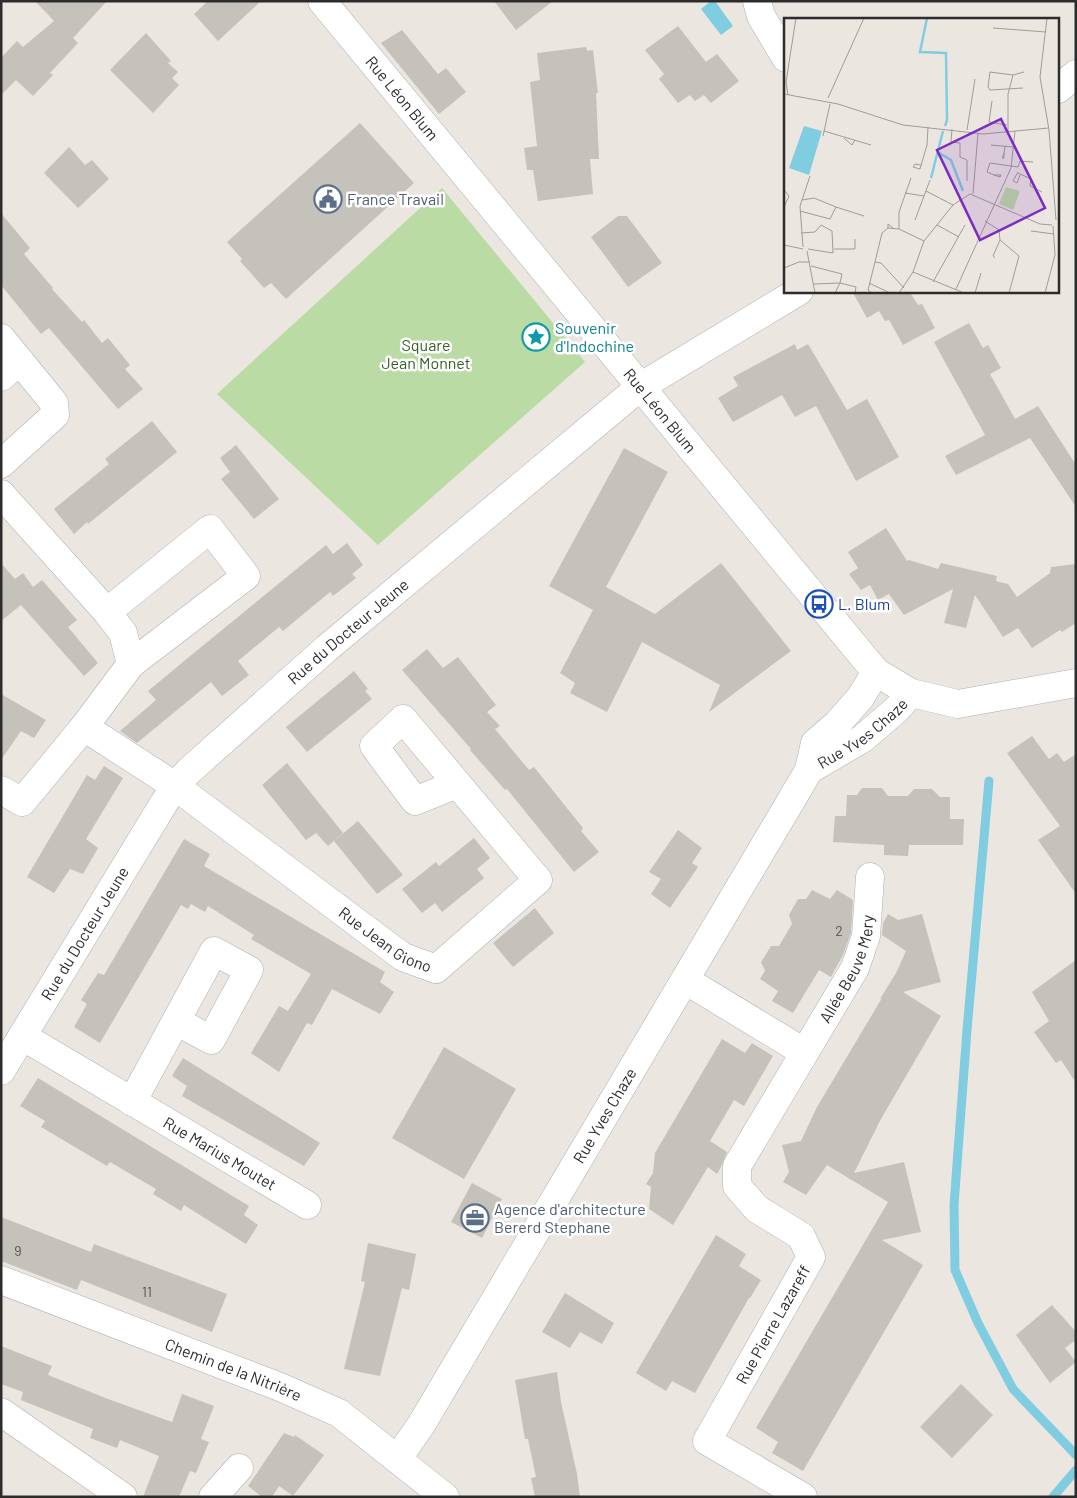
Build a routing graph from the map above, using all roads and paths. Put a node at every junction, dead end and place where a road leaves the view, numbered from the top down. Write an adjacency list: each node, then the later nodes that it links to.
1 (322, 1): 9 (street, Rue Léon Blum)
2 (757, 1): 3 (street)
3 (784, 55)
4 (1076, 74): 5 (street)
5 (1060, 87)
6 (797, 292): 9 (street, Rue du Docteur Jeune)
7 (1, 338): 8 (street)
8 (11, 369): 10 (street)
9 (640, 387): 14 (street, Rue Léon Blum); 20 (street, Rue du Docteur Jeune)
10 (1, 464)
11 (1, 494): 12 (street)
12 (107, 612): 13 (street); 13 (street)
13 (131, 664): 17 (street)
14 (876, 672): 16 (street, Rue Léon Blum); 18 (street, Rue Yves Chaze)
15 (1076, 683): 16 (street, Rue Léon Blum)
16 (912, 693): 18 (street, Rue Yves Chaze)
17 (84, 727): 20 (street); 21 (street)
18 (808, 770): 23 (street, Rue Yves Chaze)
19 (457, 784): 20 (street, Rue Jean Giono)
20 (175, 786): 25 (street, Rue du Docteur Jeune)
21 (1, 790)
22 (870, 877): 26 (street, Allée Beuve Mery)
23 (685, 980): 26 (street); 32 (street, Rue Yves Chaze)
24 (176, 1021): 28 (street)
25 (22, 1036): 27 (street, Rue du Docteur Jeune); 28 (street, Rue Marius Moutet)
26 (804, 1052): 37 (street, Rue Pierre Lazareff)
27 (1, 1071)
28 (132, 1102): 29 (street, Rue Marius Moutet)
29 (307, 1205)
30 (1, 1280): 32 (street, Chemin de la Nitrière)
31 (1, 1412): 34 (street)
32 (398, 1458): 36 (street, Chemin de la Nitrière)
33 (239, 1468): 35 (street)
34 (123, 1497)
35 (213, 1497)
36 (445, 1497)
37 (803, 1497)

